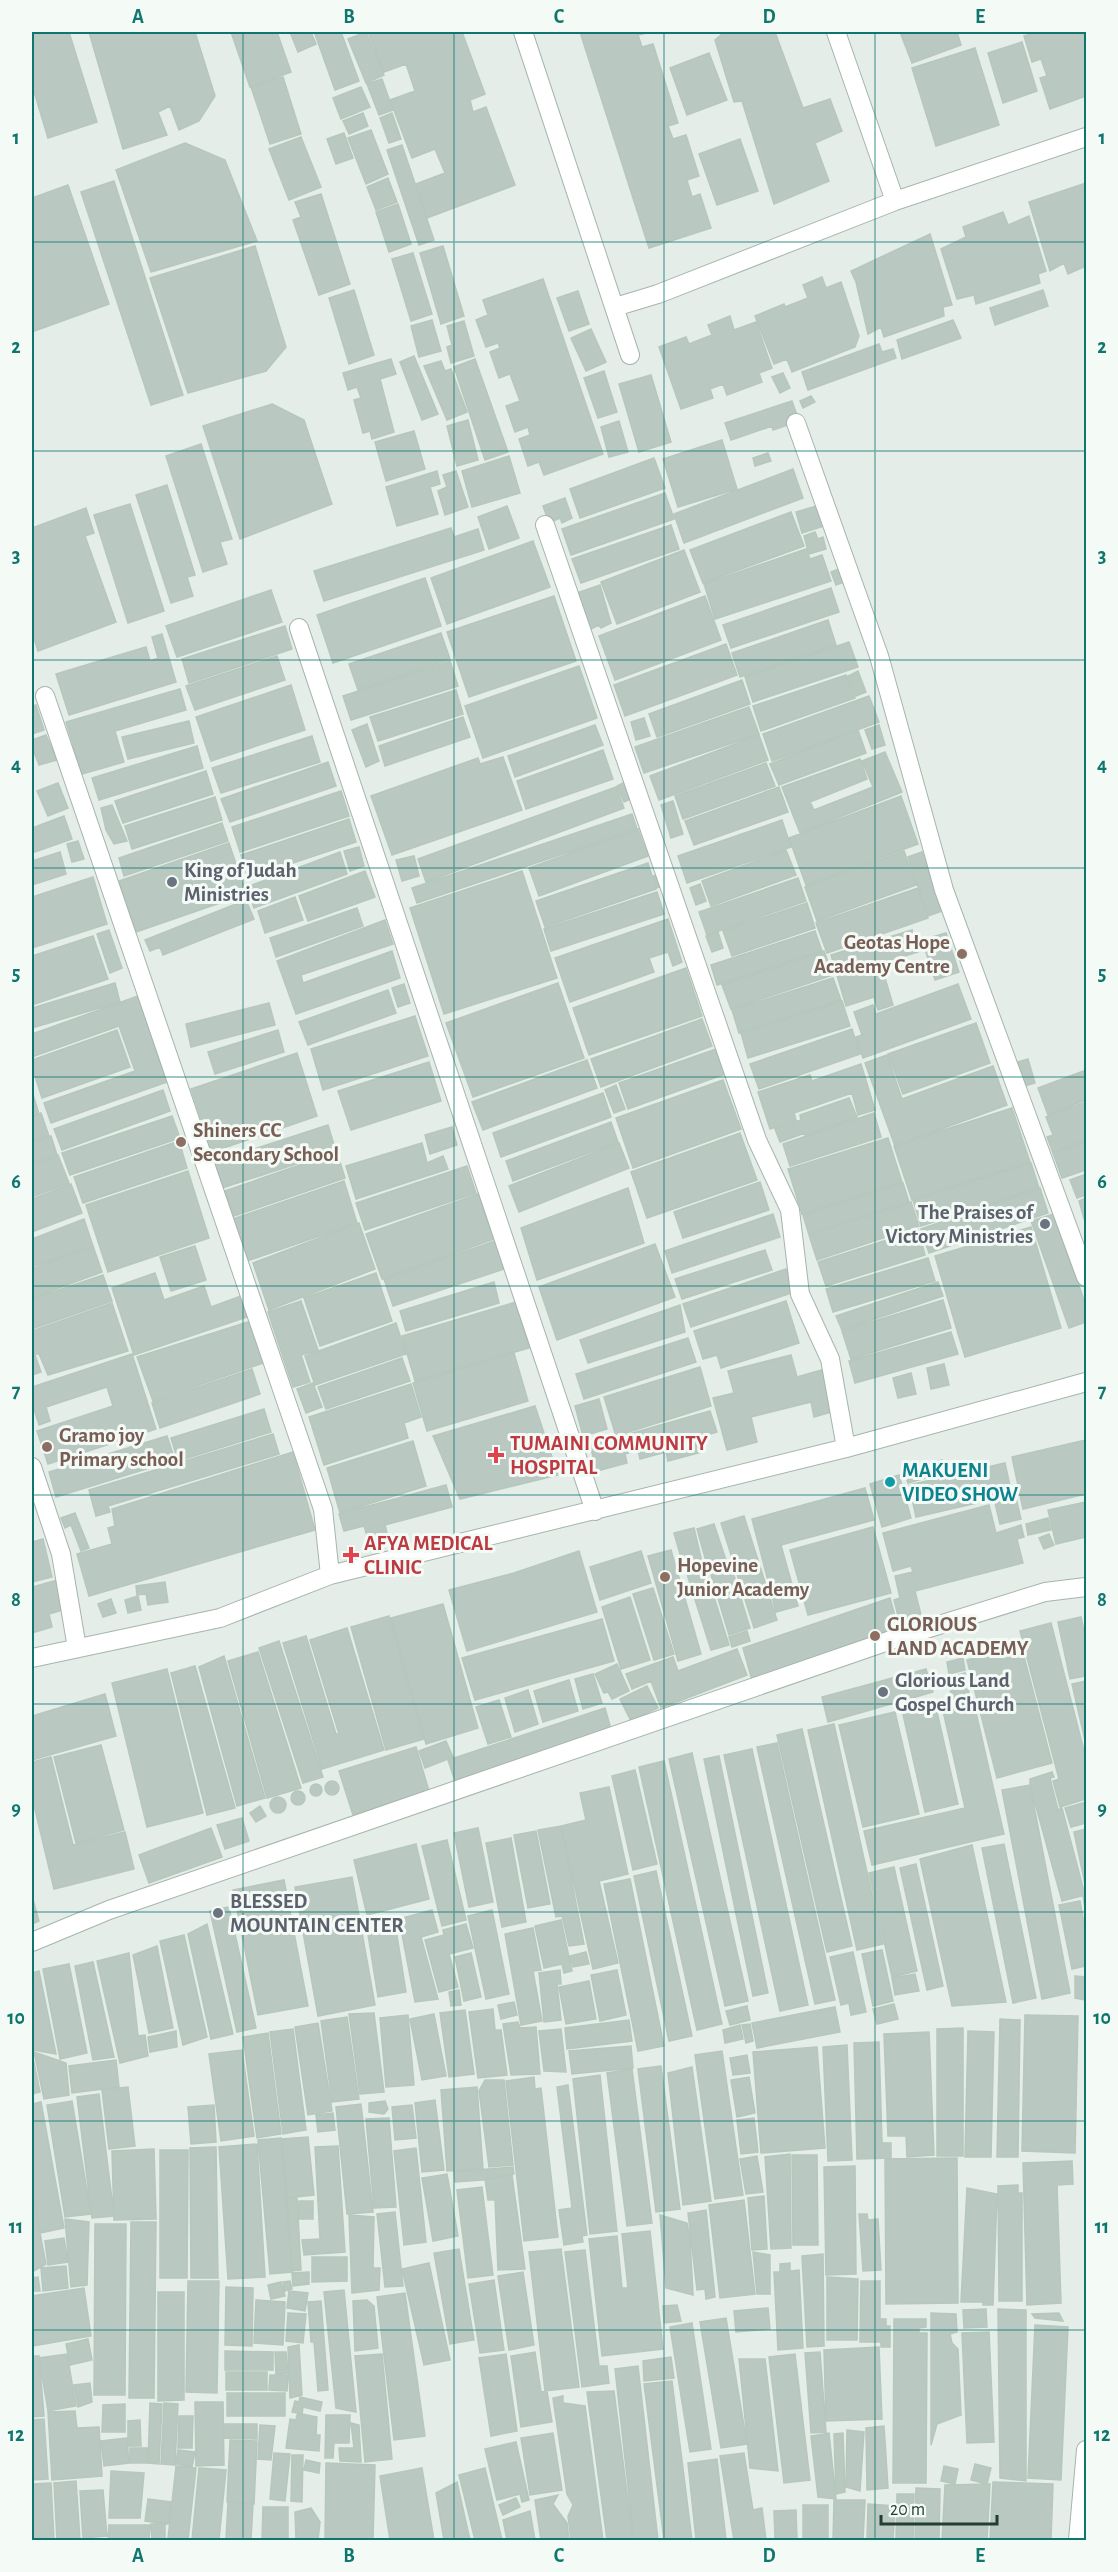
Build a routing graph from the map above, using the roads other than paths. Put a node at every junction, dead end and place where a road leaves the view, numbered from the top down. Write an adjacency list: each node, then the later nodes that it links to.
1 (523, 32): 5 (street)
2 (836, 32): 4 (street)
3 (1086, 136): 4 (street)
4 (896, 201): 5 (street)
5 (615, 307): 6 (street)
6 (630, 355)
7 (796, 423): 11 (street)
8 (545, 525): 13 (street)
9 (298, 628): 15 (street)
10 (45, 696): 16 (street)
11 (1086, 1277)
12 (1086, 1382): 13 (street)
13 (846, 1448): 15 (street)
14 (32, 1467): 18 (street)
15 (595, 1511): 16 (street)
16 (330, 1575): 18 (street)
17 (1086, 1587): 20 (street)
18 (77, 1648): 19 (street)
19 (32, 1658)
20 (32, 1942)
21 (1086, 2450): 22 (street)
22 (1078, 2541)

